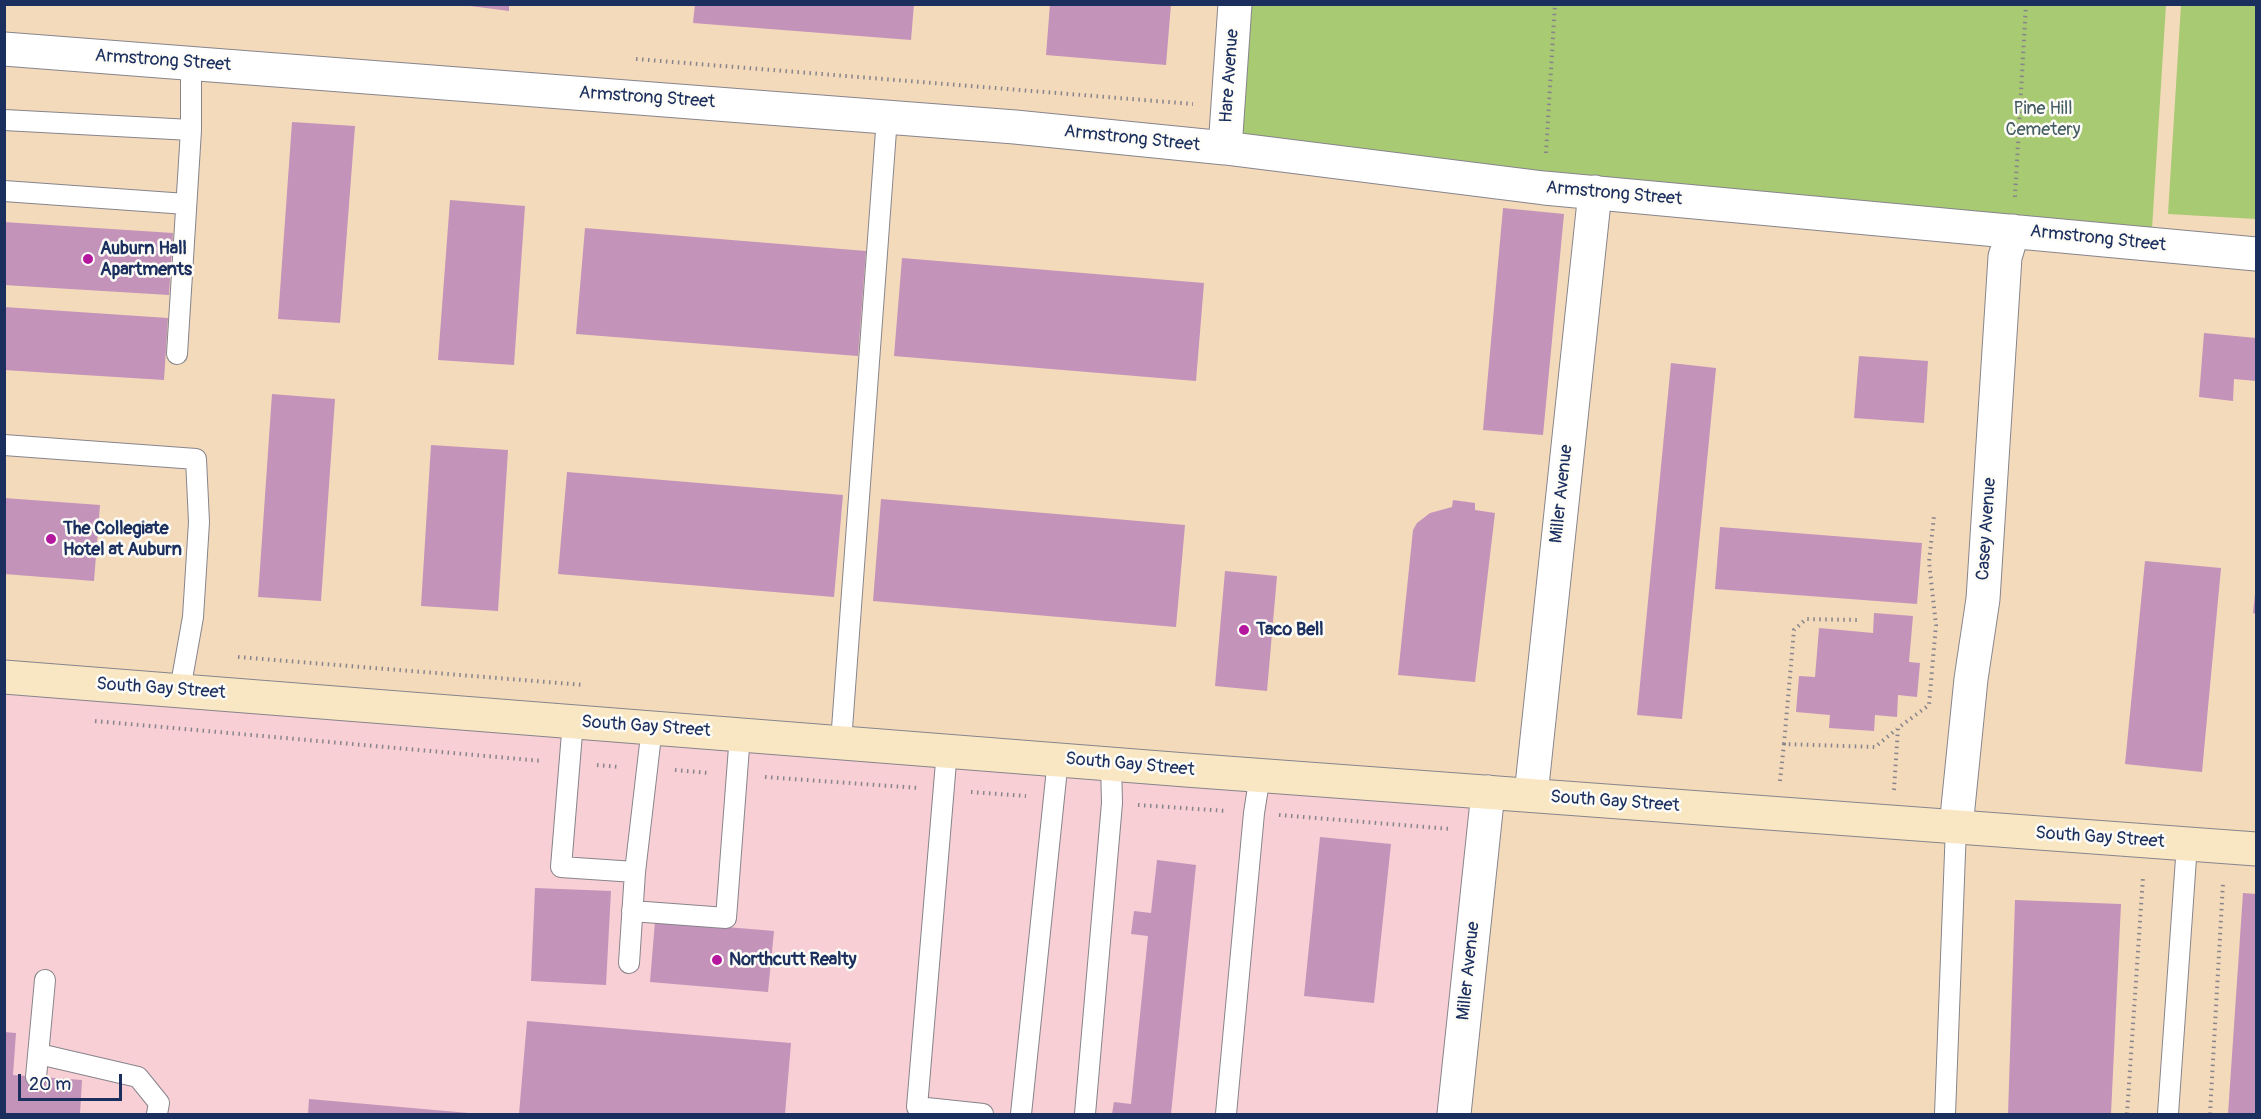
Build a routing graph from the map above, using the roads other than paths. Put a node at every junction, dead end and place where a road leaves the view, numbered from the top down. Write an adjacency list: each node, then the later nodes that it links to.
1 (1235, 4): 7 (street, Hare Avenue)
2 (4, 49): 3 (street, Armstrong Street)
3 (191, 63): 4 (street, Armstrong Street); 6 (lane)
4 (888, 117): 7 (street, Armstrong Street); 20 (lane)
5 (4, 120): 6 (lane)
6 (191, 130): 10 (lane)
7 (1225, 148): 9 (street, Armstrong Street)
8 (4, 191): 10 (lane)
9 (1595, 192): 11 (street, Armstrong Street); 26 (street, Miller Avenue)
10 (186, 204): 13 (lane)
11 (2013, 231): 12 (street, Armstrong Street); 27 (street, Casey Avenue)
12 (2256, 254)
13 (177, 354)
14 (4, 445): 16 (lane)
15 (4, 677): 16 (street, South Gay Street)
16 (180, 690): 17 (street, South Gay Street)
17 (573, 721): 18 (street, South Gay Street); 30 (lane)
18 (652, 727): 19 (street, South Gay Street); 30 (lane)
19 (740, 734): 20 (street, South Gay Street); 31 (lane)
20 (841, 742): 21 (street, South Gay Street)
21 (947, 750): 22 (street, South Gay Street); 37 (lane)
22 (1058, 759): 23 (street, South Gay Street); 38 (lane)
23 (1111, 764): 24 (street, South Gay Street); 39 (lane)
24 (1260, 776): 25 (street, South Gay Street); 40 (lane)
25 (1488, 792): 26 (street, South Gay Street); 41 (street, Miller Avenue)
26 (1532, 795): 27 (street, South Gay Street)
27 (1956, 827): 28 (street, South Gay Street); 42 (lane)
28 (2187, 844): 29 (street, South Gay Street); 43 (lane)
29 (2256, 849)
30 (635, 872): 31 (lane)
31 (632, 911): 32 (lane)
32 (628, 963)
33 (45, 980): 34 (lane)
34 (39, 1054): 35 (lane); 36 (lane)
35 (36, 1077)
36 (158, 1114)
37 (983, 1114)
38 (1021, 1114)
39 (1085, 1114)
40 (1226, 1114)
41 (1454, 1114)
42 (1945, 1114)
43 (2168, 1114)

